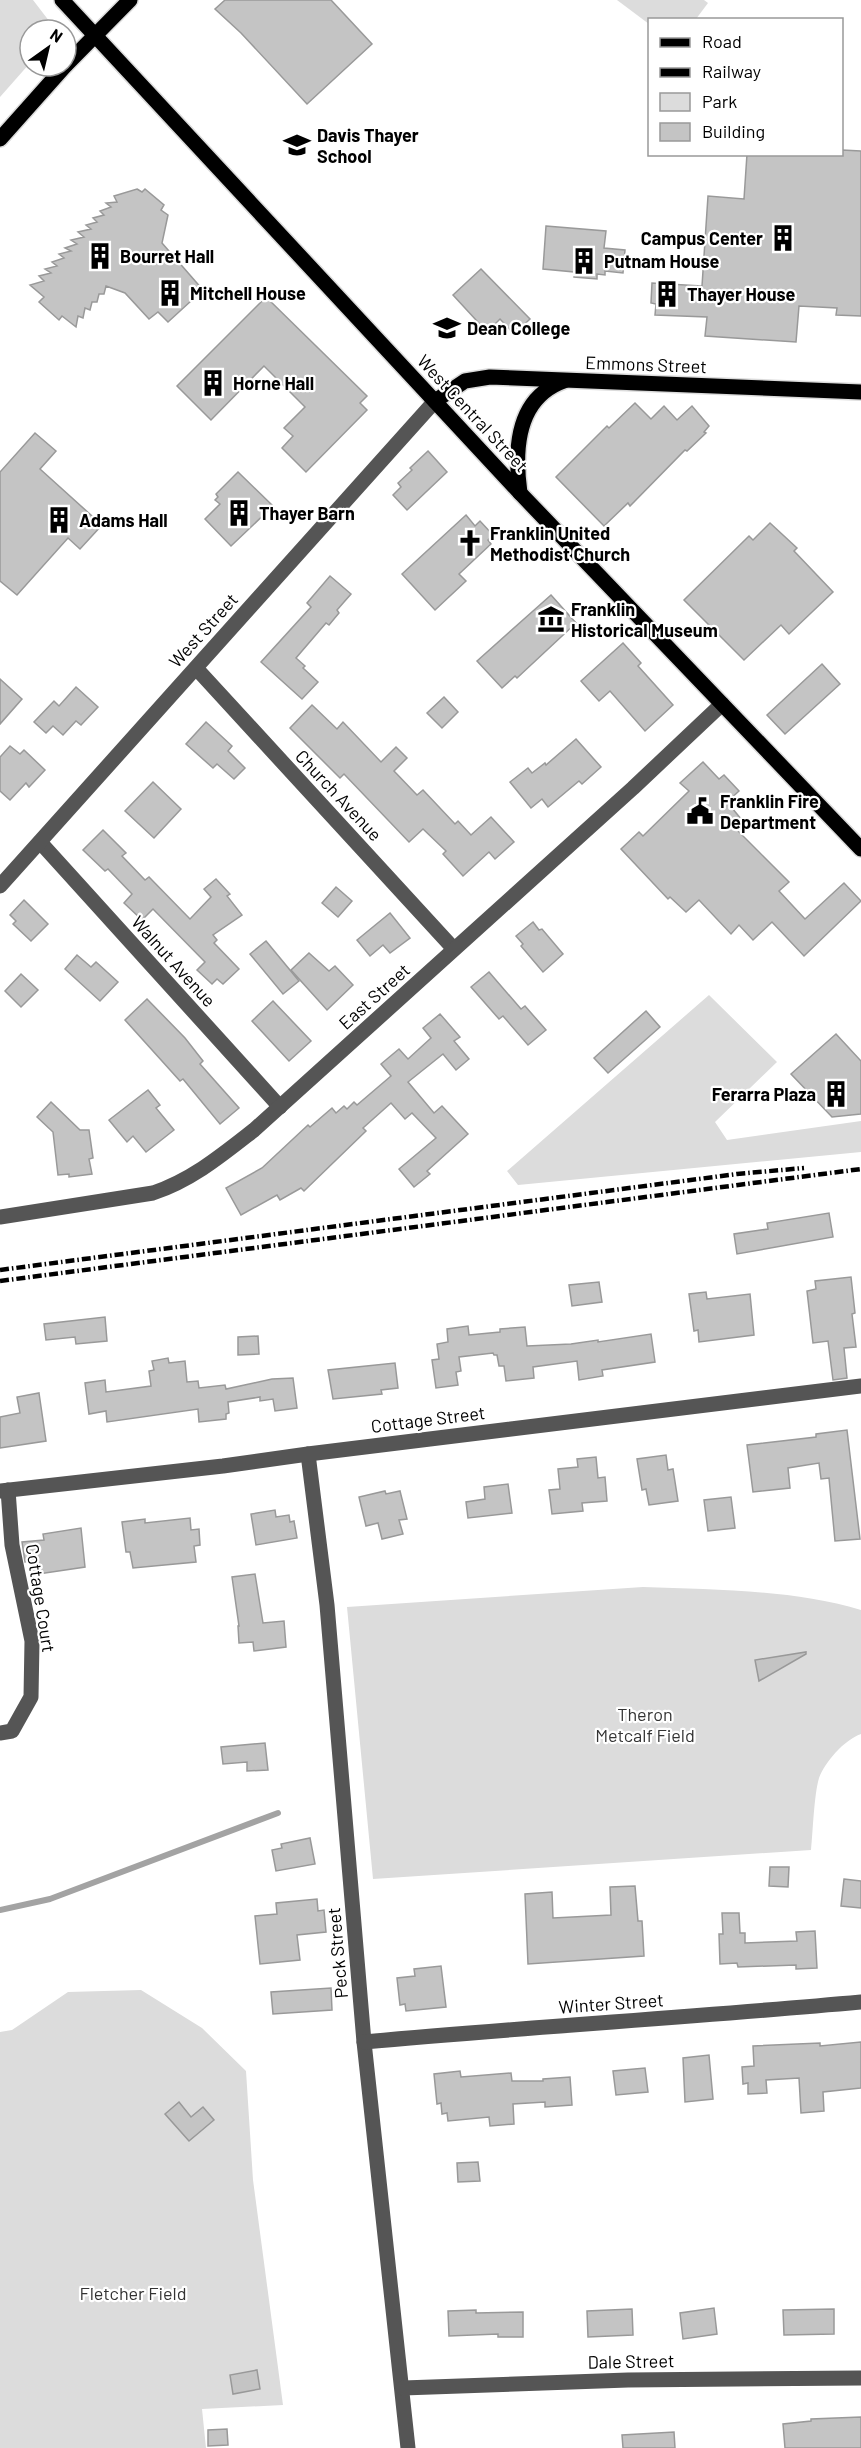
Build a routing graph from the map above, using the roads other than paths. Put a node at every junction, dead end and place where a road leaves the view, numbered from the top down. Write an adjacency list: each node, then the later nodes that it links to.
1 (62, 0): 3 (main road, West Central Street)
2 (130, 0): 3 (main road)
3 (94, 35): 4 (main road); 9 (main road, West Central Street)
4 (78, 53)
5 (55, 78): 6 (main road)
6 (0, 139)
7 (567, 380): 8 (main road, Emmons Street); 9 (main road, Emmons Street); 10 (main road)
8 (861, 392)
9 (435, 400): 10 (main road, West Central Street); 11 (street, West Street)
10 (520, 493): 12 (main road, West Central Street)
11 (196, 668): 13 (street, West Street); 16 (street, Church Avenue)
12 (722, 704): 14 (main road, West Central Street); 16 (street, East Street)
13 (40, 842): 15 (street, West Street); 17 (street, Walnut Avenue)
14 (861, 849)
15 (0, 886)
16 (453, 948): 17 (street, East Street)
17 (280, 1107): 18 (street, East Street)
18 (0, 1217)
19 (861, 1386): 20 (street, Cottage Street)
20 (308, 1454): 21 (street, Cottage Street); 24 (street, Peck Street)
21 (4, 1491): 22 (street, Cottage Court)
22 (0, 1732)
23 (861, 2002): 24 (street, Winter Street)
24 (364, 2042): 26 (street, Peck Street)
25 (861, 2378): 26 (street, Dale Street)
26 (403, 2388): 27 (street, Peck Street)
27 (408, 2448)

